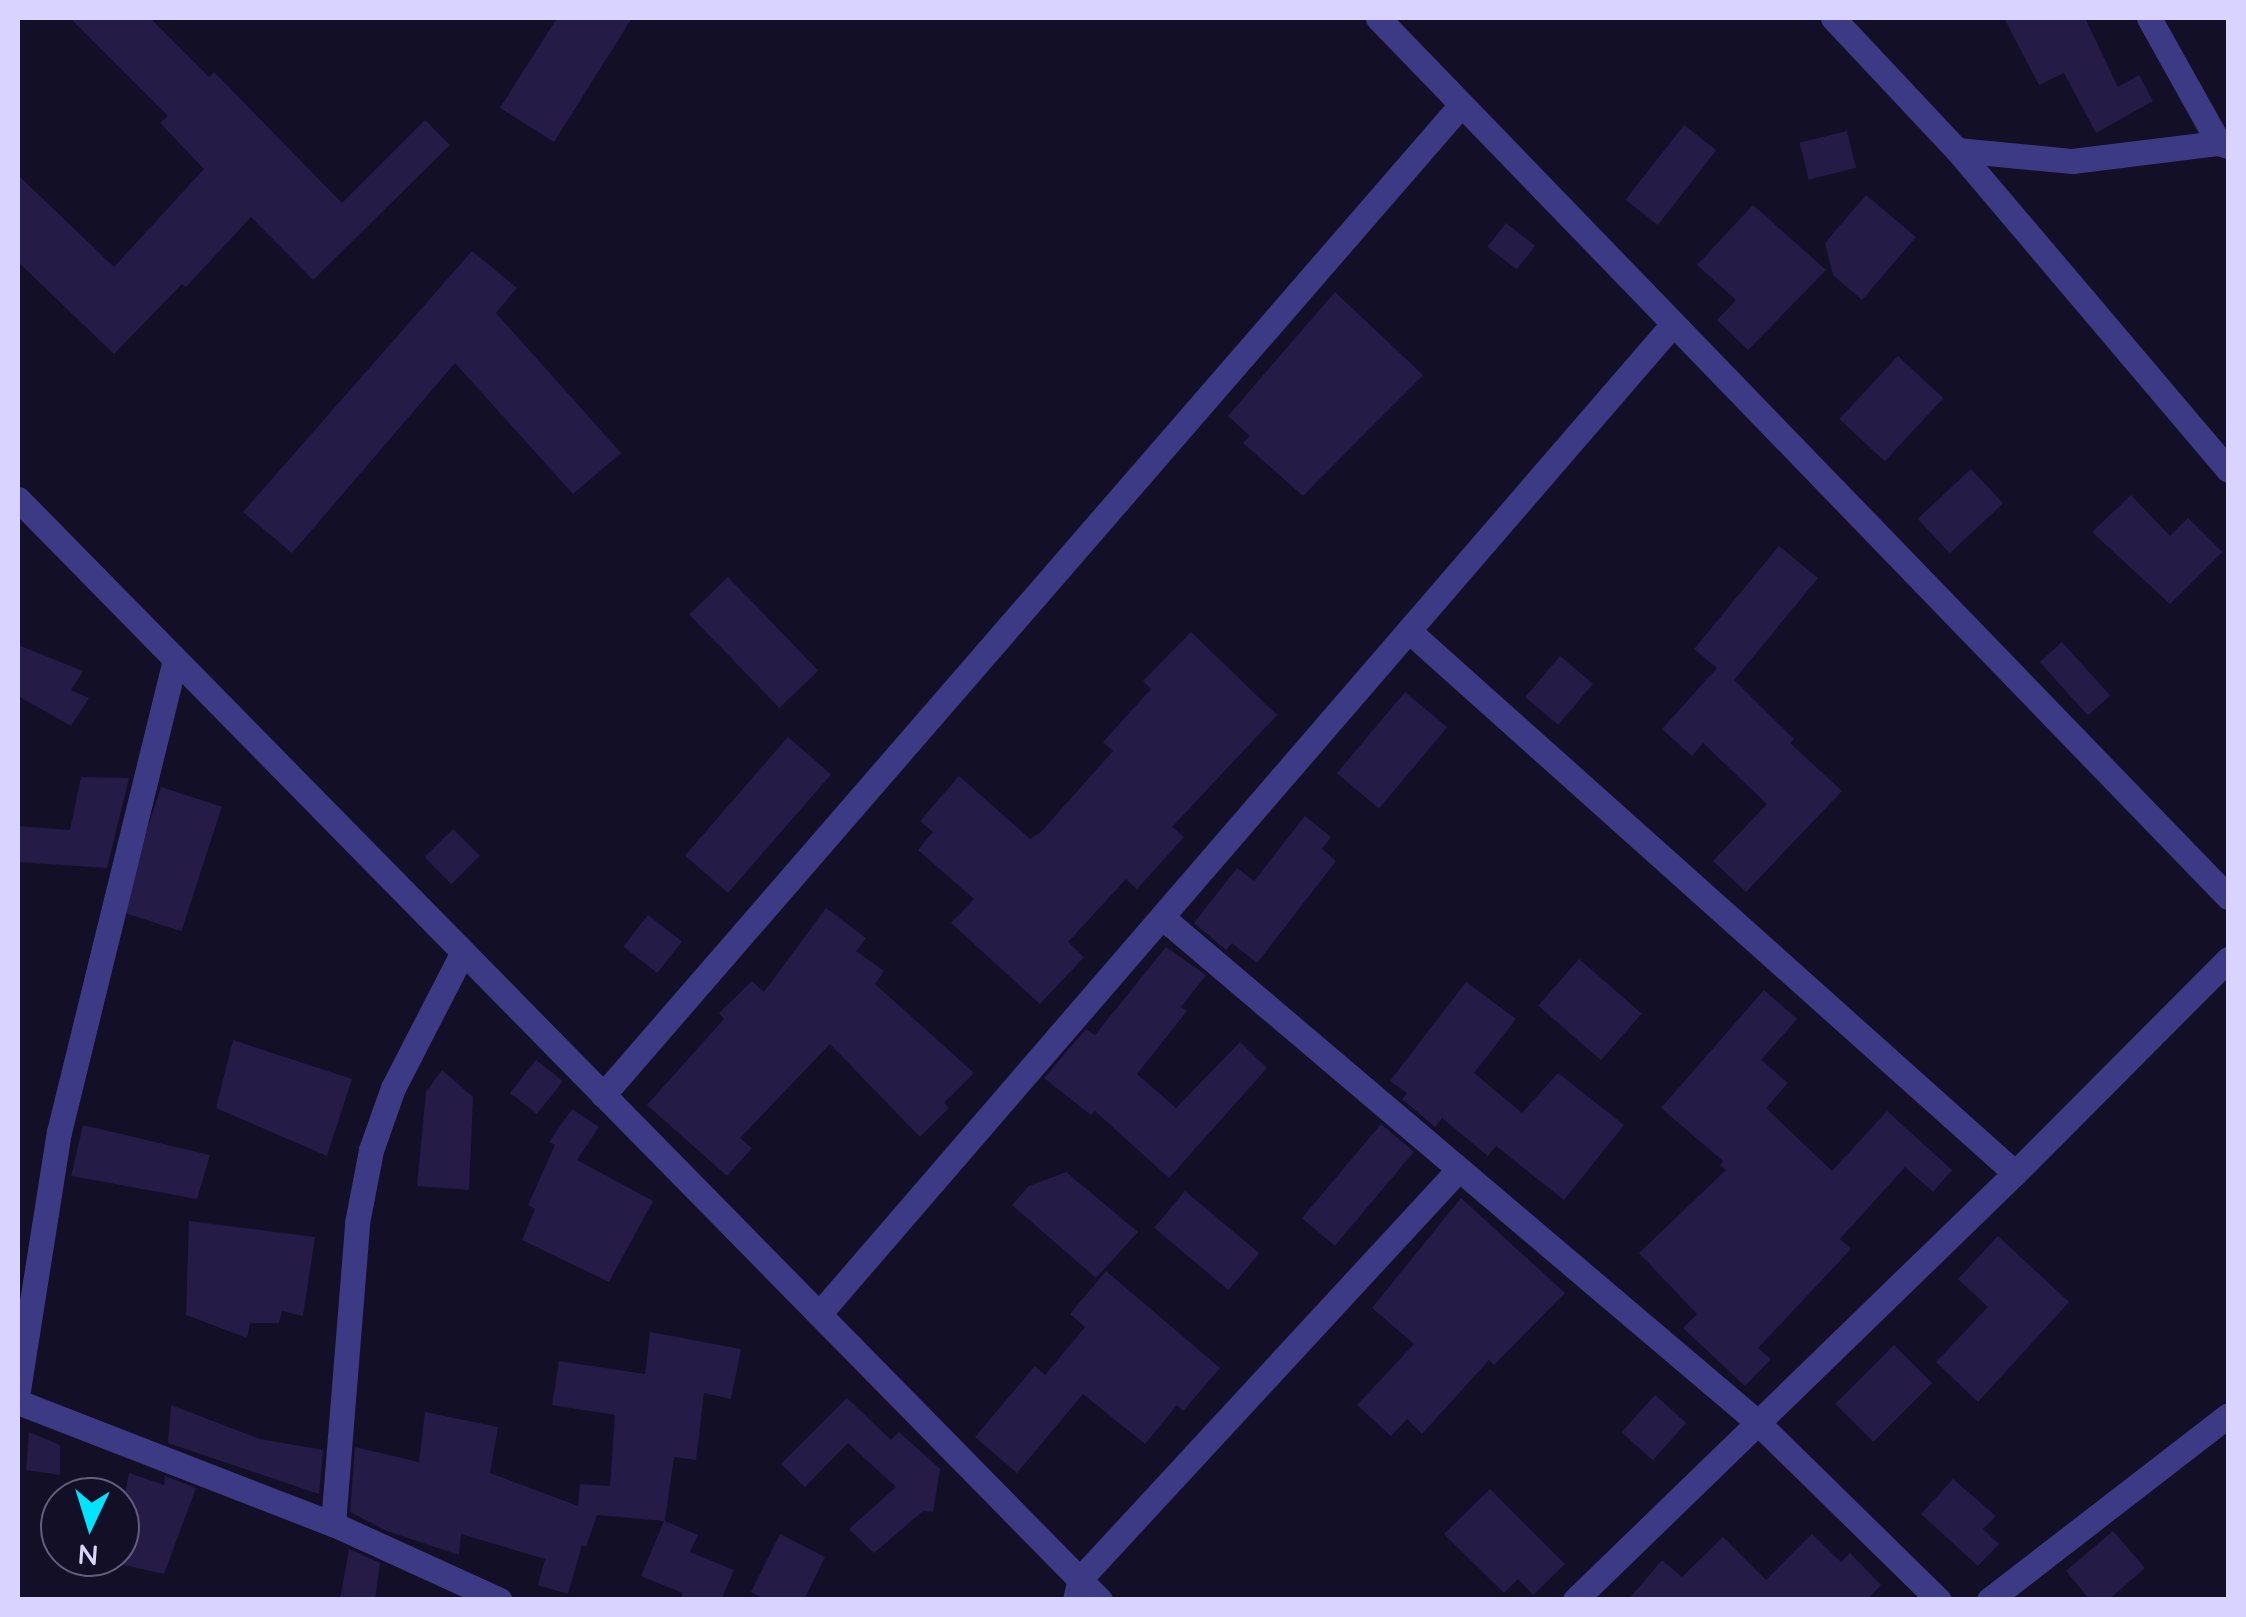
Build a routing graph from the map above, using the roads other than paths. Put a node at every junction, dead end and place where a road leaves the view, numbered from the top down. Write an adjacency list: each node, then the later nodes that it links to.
1 (1378, 18): 4 (street)
2 (1833, 18): 6 (street)
3 (2149, 18): 5 (street)
4 (1460, 106): 7 (street); 16 (street)
5 (2224, 145): 6 (street)
6 (1957, 150): 8 (street)
7 (1672, 326): 10 (street); 12 (street)
8 (2228, 469)
9 (18, 499): 11 (street)
10 (1409, 631): 13 (street); 18 (street)
11 (176, 660): 14 (street); 20 (street)
12 (2228, 897)
13 (1162, 917): 17 (street); 19 (street)
14 (463, 952): 16 (street); 24 (street)
15 (2228, 959): 18 (street)
16 (603, 1095): 19 (street)
17 (1459, 1169): 23 (street); 25 (street)
18 (2015, 1173): 23 (street)
19 (819, 1314): 25 (street)
20 (18, 1390)
21 (18, 1402): 24 (street)
22 (2228, 1416): 30 (street)
23 (1755, 1420): 28 (street); 29 (street)
24 (333, 1524): 26 (street)
25 (1078, 1589): 27 (street)
26 (500, 1600)
27 (1100, 1600)
28 (1575, 1600)
29 (1939, 1600)
30 (1989, 1600)

